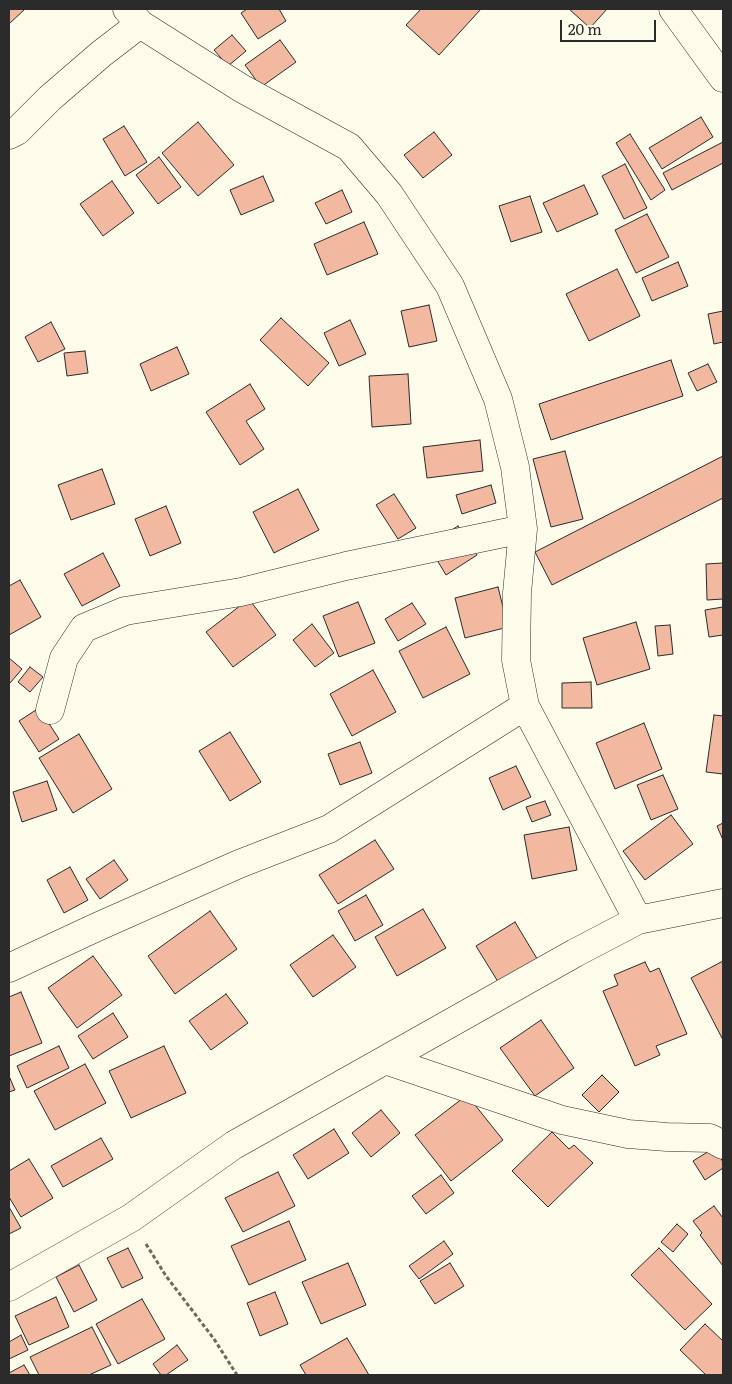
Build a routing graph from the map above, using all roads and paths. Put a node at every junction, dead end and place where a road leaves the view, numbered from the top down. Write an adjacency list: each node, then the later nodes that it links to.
1 (673, 9): 3 (street)
2 (133, 17): 4 (street); 5 (street)
3 (723, 78)
4 (9, 135)
5 (523, 529): 6 (street); 7 (street)
6 (525, 706): 9 (street); 10 (street)
7 (50, 710)
8 (723, 903): 9 (street)
9 (638, 920): 11 (street)
10 (9, 968)
11 (385, 1060): 12 (street); 13 (street)
12 (723, 1145)
13 (131, 1218): 14 (street); 15 (path)
14 (9, 1287)
15 (237, 1375)

